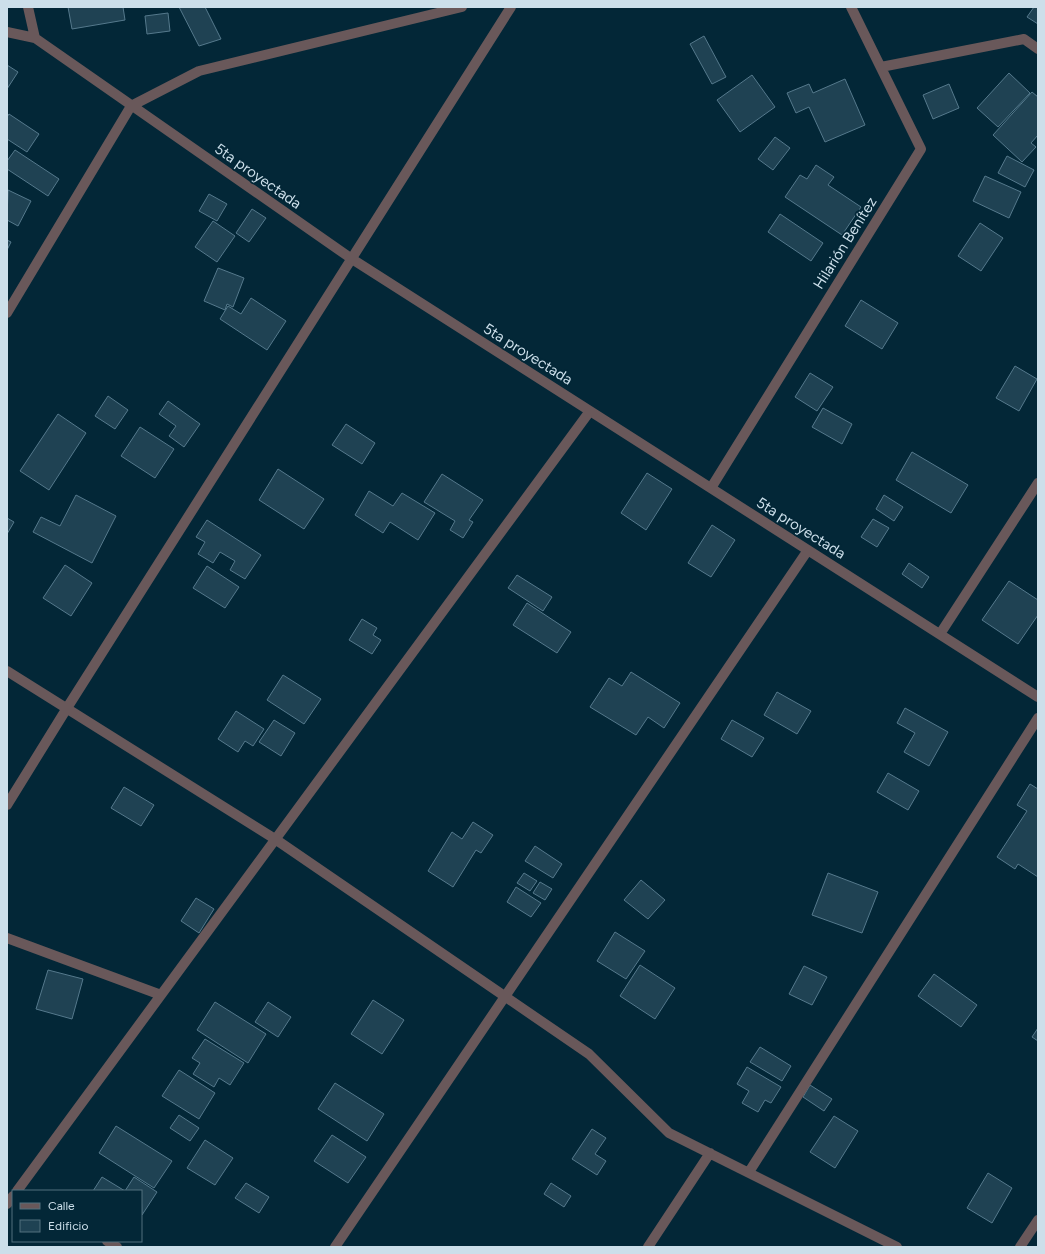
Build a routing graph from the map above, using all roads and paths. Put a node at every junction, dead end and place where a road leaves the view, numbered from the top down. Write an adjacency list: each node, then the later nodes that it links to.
1 (28, 7): 6 (street)
2 (462, 7): 9 (street)
3 (511, 7): 10 (street)
4 (851, 7): 8 (street, Hilarión Benítez)
5 (7, 32): 6 (street, 5ta proyectada)
6 (35, 38): 9 (street, 5ta proyectada)
7 (1038, 49): 8 (street)
8 (881, 67): 14 (street, Hilarión Benítez)
9 (131, 106): 10 (street, 5ta proyectada); 11 (street)
10 (352, 259): 12 (street, 5ta proyectada); 19 (street)
11 (7, 313)
12 (590, 411): 14 (street, 5ta proyectada); 22 (street)
13 (1038, 483): 16 (street)
14 (711, 488): 15 (street, 5ta proyectada)
15 (808, 550): 16 (street, 5ta proyectada); 25 (street)
16 (940, 634): 18 (street, 5ta proyectada)
17 (7, 671): 19 (street)
18 (1038, 697)
19 (67, 708): 21 (street); 22 (street)
20 (1038, 718): 27 (street)
21 (7, 805)
22 (275, 839): 24 (street); 25 (street)
23 (7, 938): 24 (street)
24 (161, 995): 28 (street)
25 (505, 996): 26 (street); 30 (street)
26 (710, 1153): 27 (street); 31 (street)
27 (749, 1172): 32 (street)
28 (18, 1190)
29 (1038, 1220): 33 (street)
30 (335, 1247)
31 (648, 1247)
32 (897, 1247)
33 (1020, 1247)

